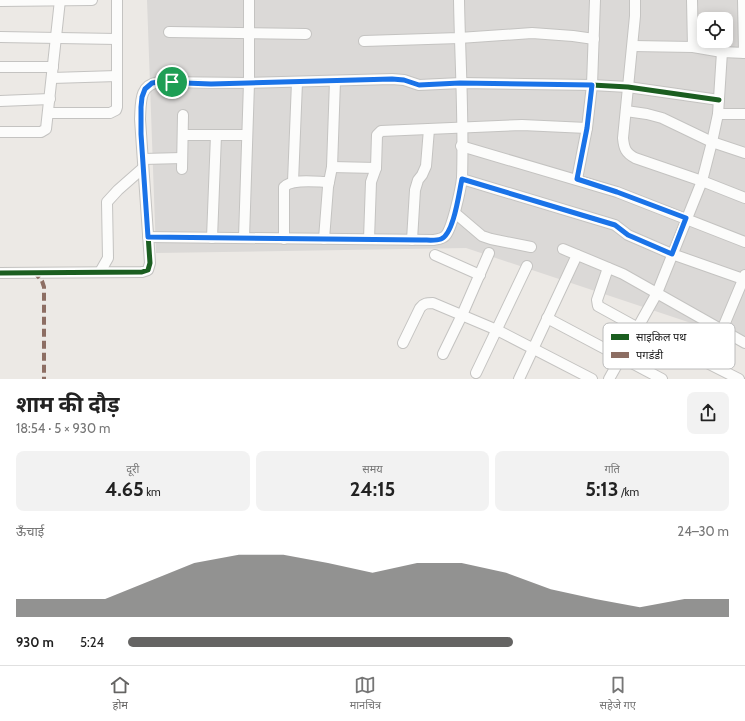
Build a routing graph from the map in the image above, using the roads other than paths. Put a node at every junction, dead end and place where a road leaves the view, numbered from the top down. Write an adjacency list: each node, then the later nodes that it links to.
1 (60, 0): 2 (street); 10 (street); 15 (street)
2 (92, 0)
3 (117, 0): 17 (street)
4 (248, 0): 12 (street)
5 (459, 0): 16 (street)
6 (595, 0): 18 (street)
7 (635, 0): 20 (street)
8 (692, 0): 21 (street)
9 (744, 0): 23 (street)
10 (0, 1)
11 (168, 32): 12 (street)
12 (248, 33): 13 (street); 30 (street)
13 (306, 34)
14 (0, 37): 15 (street)
15 (56, 38): 17 (street); 25 (street)
16 (459, 38): 18 (street); 19 (street); 31 (street)
17 (117, 39): 26 (street)
18 (594, 39): 32 (street)
19 (364, 41)
20 (633, 46): 21 (street); 33 (street)
21 (693, 46): 22 (street)
22 (722, 52): 23 (street); 36 (street)
23 (744, 53)
24 (0, 67): 25 (street)
25 (53, 67): 27 (street)
26 (117, 76): 27 (street); 38 (street)
27 (52, 78): 34 (street)
28 (335, 81): 29 (street); 31 (street); 54 (street)
29 (297, 82): 30 (street); 60 (street)
30 (248, 83): 48 (street); 53 (street)
31 (460, 83): 32 (street); 42 (street)
32 (592, 85): 33 (street); 43 (street)
33 (628, 87): 36 (street); 37 (street)
34 (50, 99): 35 (street); 38 (street)
35 (0, 100)
36 (719, 100): 39 (street)
37 (626, 111): 49 (street); 59 (street)
38 (48, 113): 45 (street)
39 (718, 114): 40 (street); 49 (street)
40 (745, 114)
41 (183, 116): 46 (street)
42 (462, 127): 43 (street); 44 (street); 50 (street)
43 (587, 128): 58 (street)
44 (429, 129): 55 (street); 71 (street)
45 (0, 132)
46 (183, 135): 47 (street); 52 (street)
47 (216, 135): 48 (street); 66 (street)
48 (247, 135): 67 (street)
49 (712, 142): 51 (street); 59 (street)
50 (461, 146): 57 (street); 58 (street)
51 (745, 153)
52 (182, 158): 53 (street); 56 (street)
53 (143, 164): 65 (street); 81 (street)
54 (332, 167): 55 (street); 61 (street)
55 (376, 168): 70 (street)
56 (182, 169)
57 (462, 179): 63 (street); 76 (street)
58 (577, 179): 64 (street)
59 (702, 181): 62 (street); 64 (street)
60 (293, 182): 61 (street); 68 (street)
61 (329, 182): 69 (street)
62 (745, 198)
63 (454, 213): 71 (street); 73 (street)
64 (686, 218): 72 (street); 76 (street)
65 (148, 237): 66 (street); 81 (street)
66 (212, 238): 67 (street)
67 (244, 238): 68 (street)
68 (284, 239): 69 (street)
69 (324, 239): 70 (street)
70 (369, 239): 71 (street)
71 (412, 240)
72 (745, 242)
73 (531, 247)
74 (563, 249): 78 (street)
75 (489, 254): 83 (street)
76 (672, 254): 84 (street); 85 (street)
77 (436, 255): 83 (street)
78 (577, 255): 80 (street); 88 (street)
79 (527, 266): 93 (street)
80 (608, 268): 85 (street); 89 (street)
81 (100, 272): 82 (street)
82 (0, 273)
83 (480, 275): 87 (street)
84 (744, 277): 86 (street)
85 (657, 292): 90 (street); 91 (street)
86 (741, 300): 92 (street)
87 (462, 315): 93 (street); 95 (street); 99 (street)
88 (547, 318): 97 (street); 98 (street)
89 (629, 323)
90 (641, 323)
91 (710, 323)
92 (726, 323)
93 (497, 330): 98 (street); 103 (street)
94 (735, 337): 96 (street)
95 (403, 343)
96 (745, 343)
97 (603, 347)
98 (533, 348): 104 (street); 105 (street)
99 (443, 354)
100 (615, 369): 106 (street)
101 (644, 369): 107 (street)
102 (718, 369): 108 (street)
103 (476, 373)
104 (519, 379)
105 (592, 379)
106 (609, 379)
107 (662, 379)
108 (738, 379)

